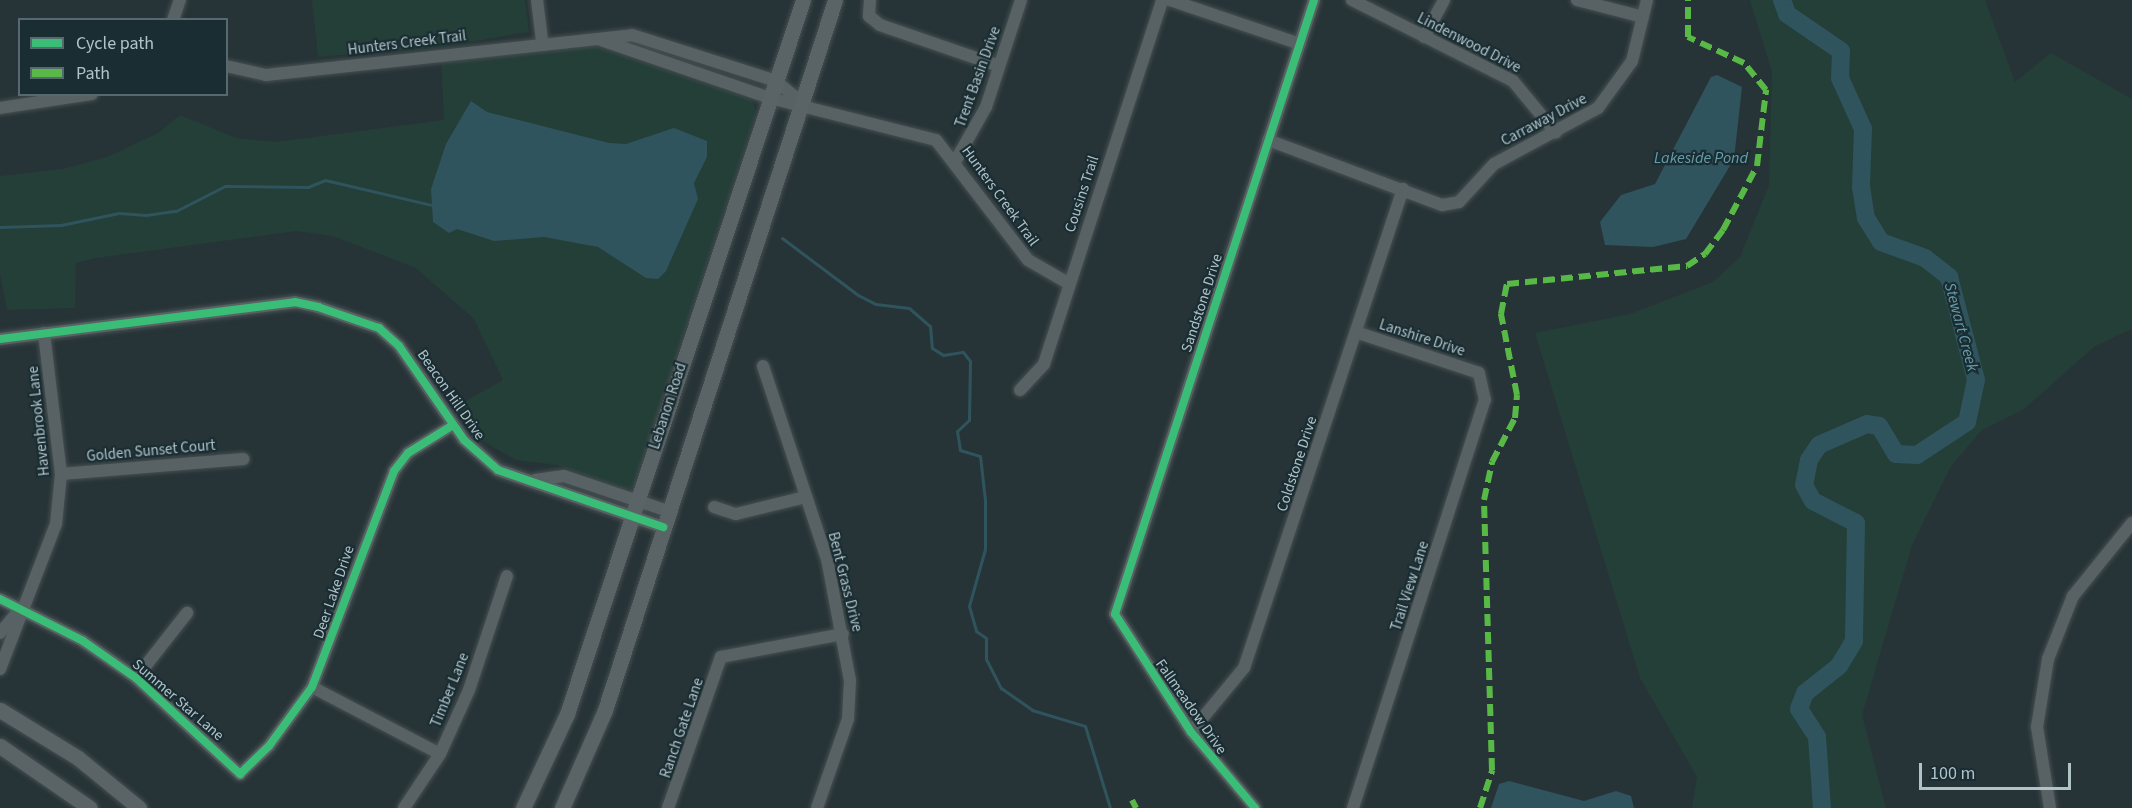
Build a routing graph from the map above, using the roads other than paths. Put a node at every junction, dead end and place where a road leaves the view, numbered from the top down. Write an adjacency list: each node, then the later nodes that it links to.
1 (180, 0): 15 (street)
2 (537, 0): 18 (street)
3 (803, 0): 22 (main road, Lebanon Road)
4 (835, 0): 25 (main road)
5 (870, 0): 21 (street)
6 (1021, 0): 21 (street, Trent Basin Drive)
7 (1162, 0): 31 (street, Cousins Trail)
8 (1170, 0): 19 (street)
9 (1314, 0): 19 (street, Sandstone Drive)
10 (1352, 0): 17 (street, Lindenwood Drive)
11 (1444, 0): 17 (street)
12 (1577, 0): 14 (street)
13 (1647, 0): 14 (street, Carraway Drive)
14 (1643, 17): 27 (street, Carraway Drive)
15 (174, 18)
16 (592, 37): 18 (street, Hunters Creek Trail); 22 (street, Hunters Creek Trail); 24 (street, Hunters Creek Trail)
17 (1424, 37): 27 (street, Lindenwood Drive)
18 (542, 41): 20 (street, Hunters Creek Trail)
19 (1300, 44): 28 (street, Sandstone Drive)
20 (228, 66)
21 (999, 66): 29 (street, Trent Basin Drive)
22 (776, 81): 24 (main road, Lebanon Road); 25 (street, Hunters Creek Trail)
23 (79, 96): 26 (street)
24 (770, 98): 25 (street, Hunters Creek Trail); 43 (main road, Lebanon Road)
25 (801, 102): 29 (street, Hunters Creek Trail); 45 (main road)
26 (0, 108)
27 (1556, 133): 30 (street, Carraway Drive)
28 (1268, 140): 30 (street, Carraway Drive); 53 (street, Sandstone Drive)
29 (956, 160): 31 (street, Hunters Creek Trail)
30 (1403, 189): 32 (street, Coldstone Drive)
31 (1068, 283): 37 (street, Cousins Trail)
32 (1356, 332): 36 (street, Lanshire Drive); 60 (street, Coldstone Drive)
33 (44, 333): 34 (street, Beacon Hill Drive); 38 (street, Beacon Hill Drive); 40 (street, Havenbrook Lane)
34 (0, 339)
35 (763, 366): 42 (street, Bent Grass Drive)
36 (1479, 373): 72 (street, Trail View Lane)
37 (1020, 390)
38 (453, 425): 41 (street, Beacon Hill Drive); 58 (street, Deer Lake Drive)
39 (243, 459): 40 (street, Golden Sunset Court)
40 (61, 474): 51 (street, Havenbrook Lane)
41 (535, 480): 43 (street, Beacon Hill Drive); 46 (street, Beacon Hill Drive)
42 (806, 498): 44 (street); 55 (street, Bent Grass Drive)
43 (637, 500): 45 (street, Beacon Hill Drive); 46 (main road, Lebanon Road)
44 (714, 507)
45 (668, 511): 48 (main road)
46 (631, 517): 48 (street, Beacon Hill Drive); 67 (main road, Lebanon Road)
47 (2132, 523): 73 (street)
48 (663, 527): 68 (main road)
49 (507, 576): 62 (street, Timber Lane)
50 (0, 599): 51 (street, Summer Star Lane)
51 (21, 607): 54 (street, Havenbrook Lane); 56 (street, Havenbrook Lane); 57 (street, Summer Star Lane)
52 (187, 613): 57 (street)
53 (1115, 614): 60 (street, Fallmeadow Drive)
54 (0, 633)
55 (843, 634): 69 (street, Ranch Gate Lane); 70 (street, Bent Grass Drive)
56 (0, 669)
57 (136, 678): 63 (street, Summer Star Lane)
58 (312, 687): 62 (street); 63 (street, Deer Lake Drive)
59 (0, 710): 65 (main road)
60 (1191, 732): 71 (street, Fallmeadow Drive)
61 (0, 746): 64 (main road)
62 (440, 754): 66 (street, Timber Lane)
63 (240, 774)
64 (90, 808)
65 (139, 808)
66 (405, 808)
67 (523, 808)
68 (562, 808)
69 (668, 808)
70 (817, 808)
71 (1255, 808)
72 (1353, 808)
73 (2050, 808)

